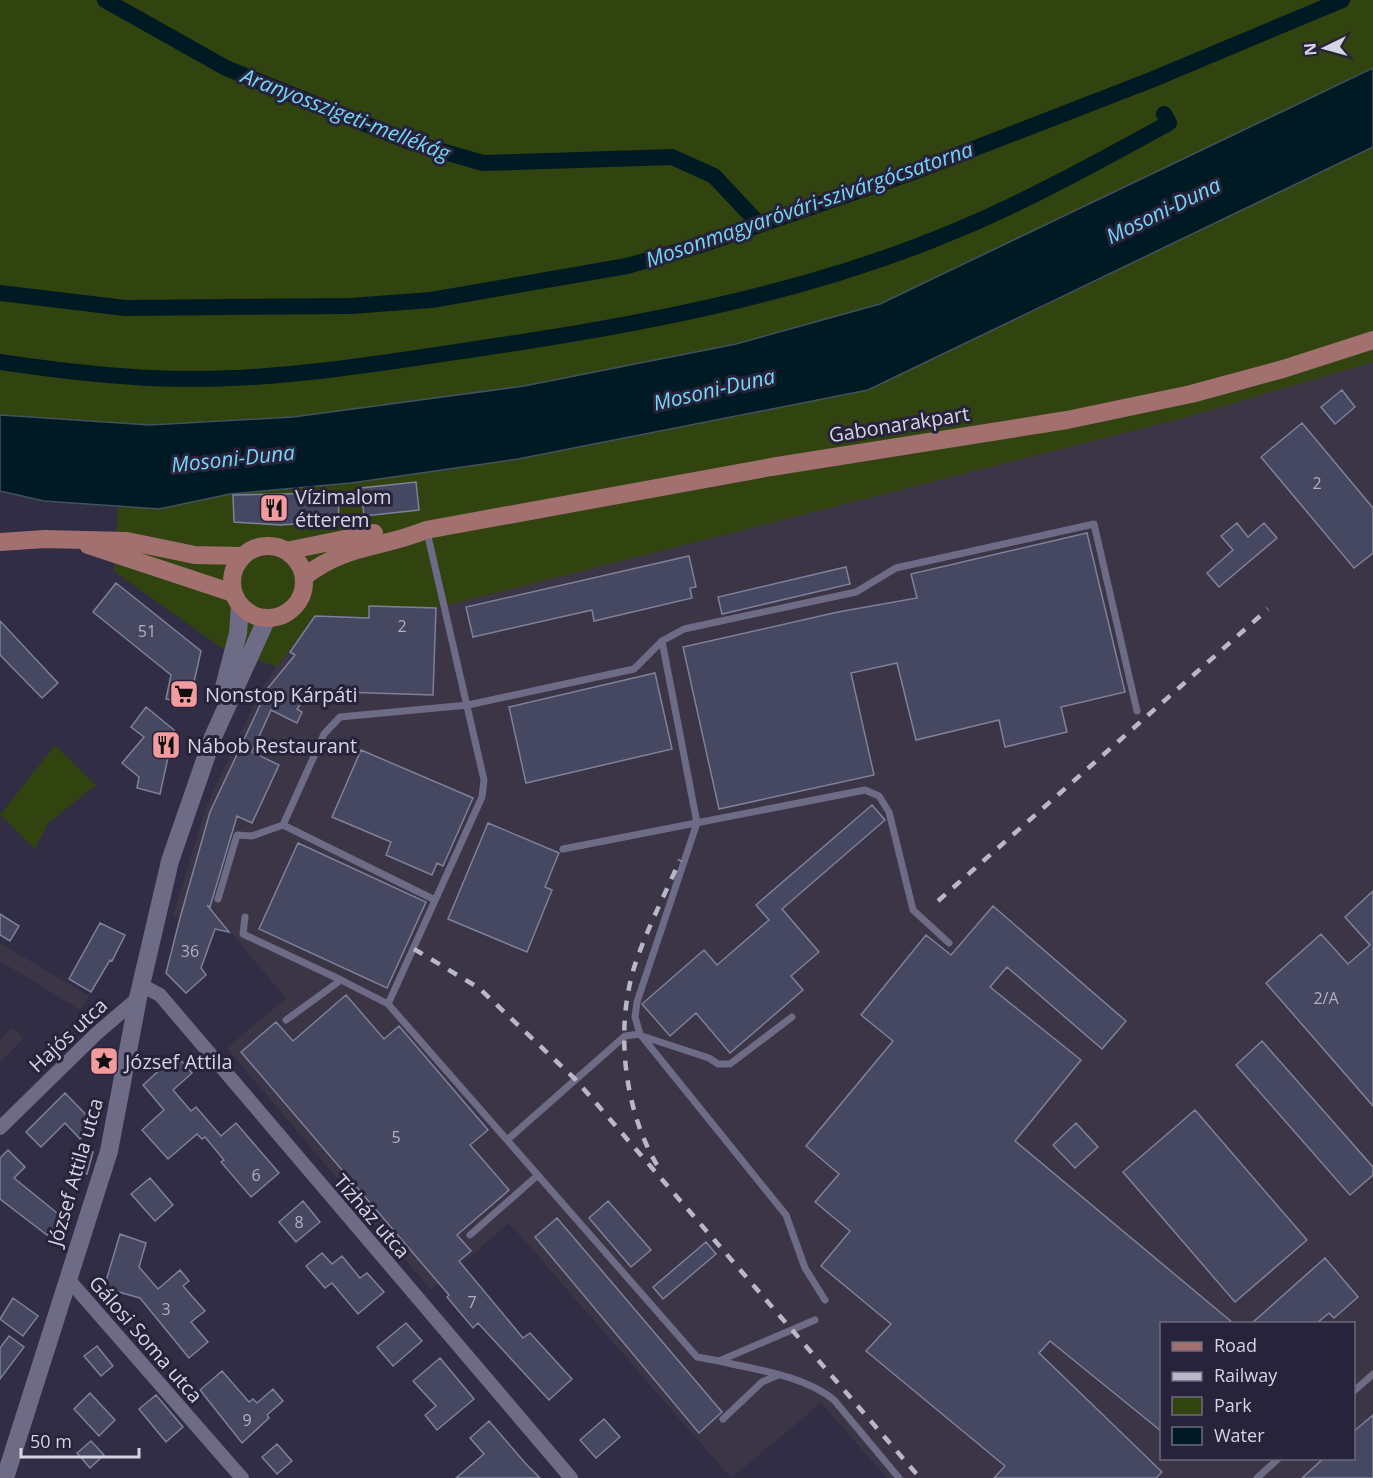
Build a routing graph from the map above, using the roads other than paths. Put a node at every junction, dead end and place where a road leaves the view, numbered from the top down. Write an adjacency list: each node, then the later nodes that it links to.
1 (1373, 340): 2 (main road, Gabonarakpart)
2 (426, 530): 5 (main road); 7 (main road); 11 (lane)
3 (78, 541): 4 (main road); 6 (main road); 8 (main road)
4 (0, 542)
5 (286, 551): 6 (main road); 7 (main road)
6 (242, 556): 8 (main road)
7 (304, 578): 9 (main road)
8 (237, 599): 9 (main road); 13 (street, József Attila utca)
9 (267, 618): 13 (street, József Attila utca)
10 (662, 641): 11 (lane); 12 (lane); 14 (lane)
11 (468, 705): 15 (lane); 18 (lane)
12 (1137, 711)
13 (213, 737): 22 (street, József Attila utca)
14 (697, 823): 16 (lane); 20 (lane); 26 (lane)
15 (284, 825): 17 (lane); 18 (lane)
16 (563, 849)
17 (218, 898)
18 (435, 900): 23 (lane)
19 (245, 917): 21 (lane)
20 (949, 943)
21 (341, 980): 23 (lane); 25 (lane)
22 (139, 991): 27 (street, Hajós utca); 31 (street, József Attila utca); 42 (street, Tízház utca)
23 (388, 1004): 28 (lane)
24 (792, 1017): 26 (lane)
25 (286, 1020)
26 (642, 1035): 28 (lane); 32 (lane)
27 (0, 1128)
28 (507, 1140): 29 (lane)
29 (538, 1175): 30 (lane); 34 (lane)
30 (470, 1235)
31 (68, 1279): 40 (street, József Attila utca); 41 (street, Gálosi Soma utca)
32 (825, 1300)
33 (815, 1320): 34 (lane)
34 (719, 1361): 36 (lane)
35 (1373, 1374): 37 (lane)
36 (778, 1375): 38 (lane); 43 (lane)
37 (1355, 1389)
38 (723, 1419)
39 (1277, 1460): 44 (lane)
40 (5, 1478)
41 (242, 1478)
42 (571, 1478)
43 (899, 1478)
44 (1257, 1478)

